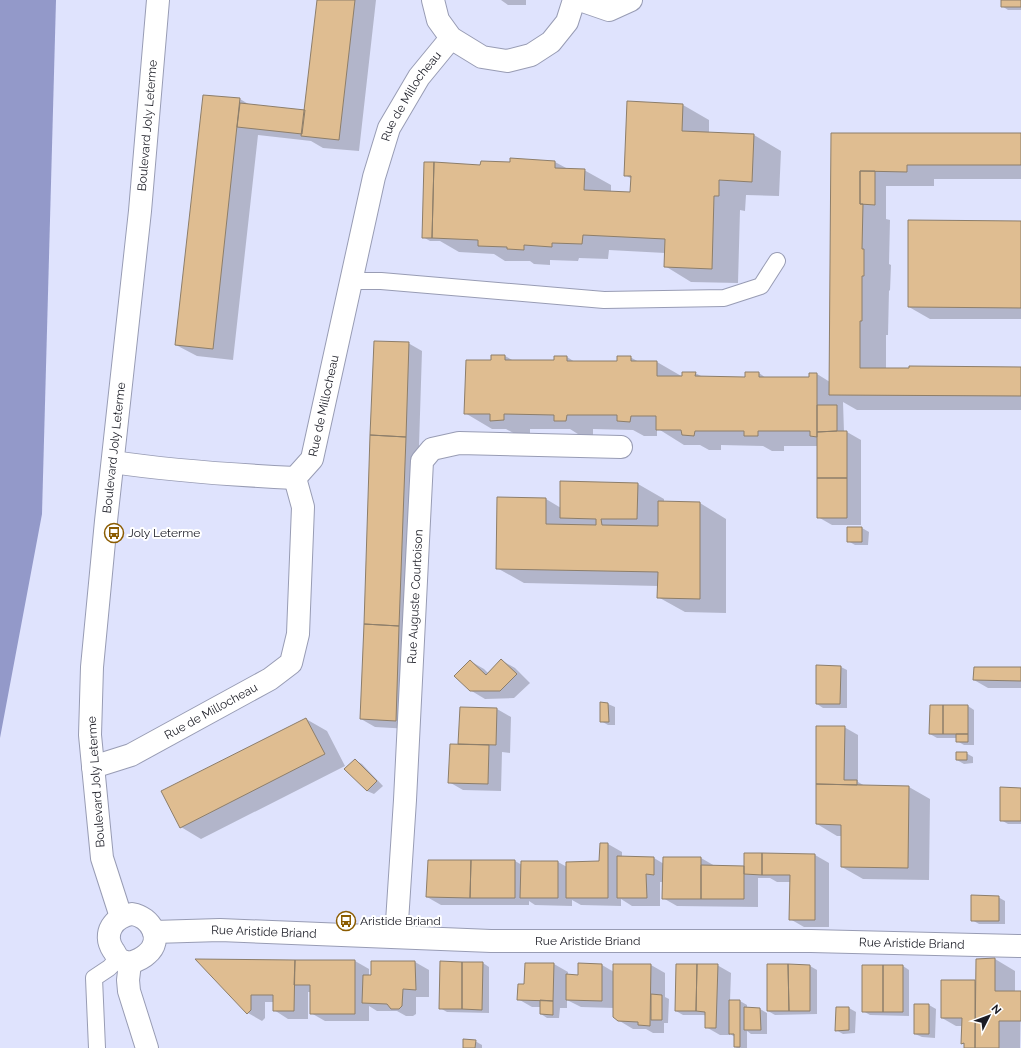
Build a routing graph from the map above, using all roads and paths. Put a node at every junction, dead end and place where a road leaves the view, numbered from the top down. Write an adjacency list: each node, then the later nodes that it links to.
1 (158, 0): 10 (street, Boulevard Joly Leterme)
2 (432, 0): 6 (street)
3 (574, 0): 6 (street)
4 (580, 0): 5 (street)
5 (631, 0)
6 (451, 38): 8 (street, Rue de Millocheau)
7 (777, 261): 8 (lane)
8 (352, 281): 11 (street, Rue de Millocheau)
9 (621, 446): 15 (street, Rue Auguste Courtoison)
10 (113, 462): 11 (street); 12 (street, Boulevard Joly Leterme)
11 (295, 478): 12 (street, Rue de Millocheau)
12 (93, 767): 13 (street, Boulevard Joly Leterme)
13 (121, 917): 14 (street); 17 (street)
14 (154, 932): 15 (street, Rue Aristide Briand); 17 (street)
15 (396, 938): 16 (street, Rue Aristide Briand)
16 (1021, 946)
17 (124, 961): 18 (lane); 19 (street)
18 (97, 1048)
19 (147, 1048)

